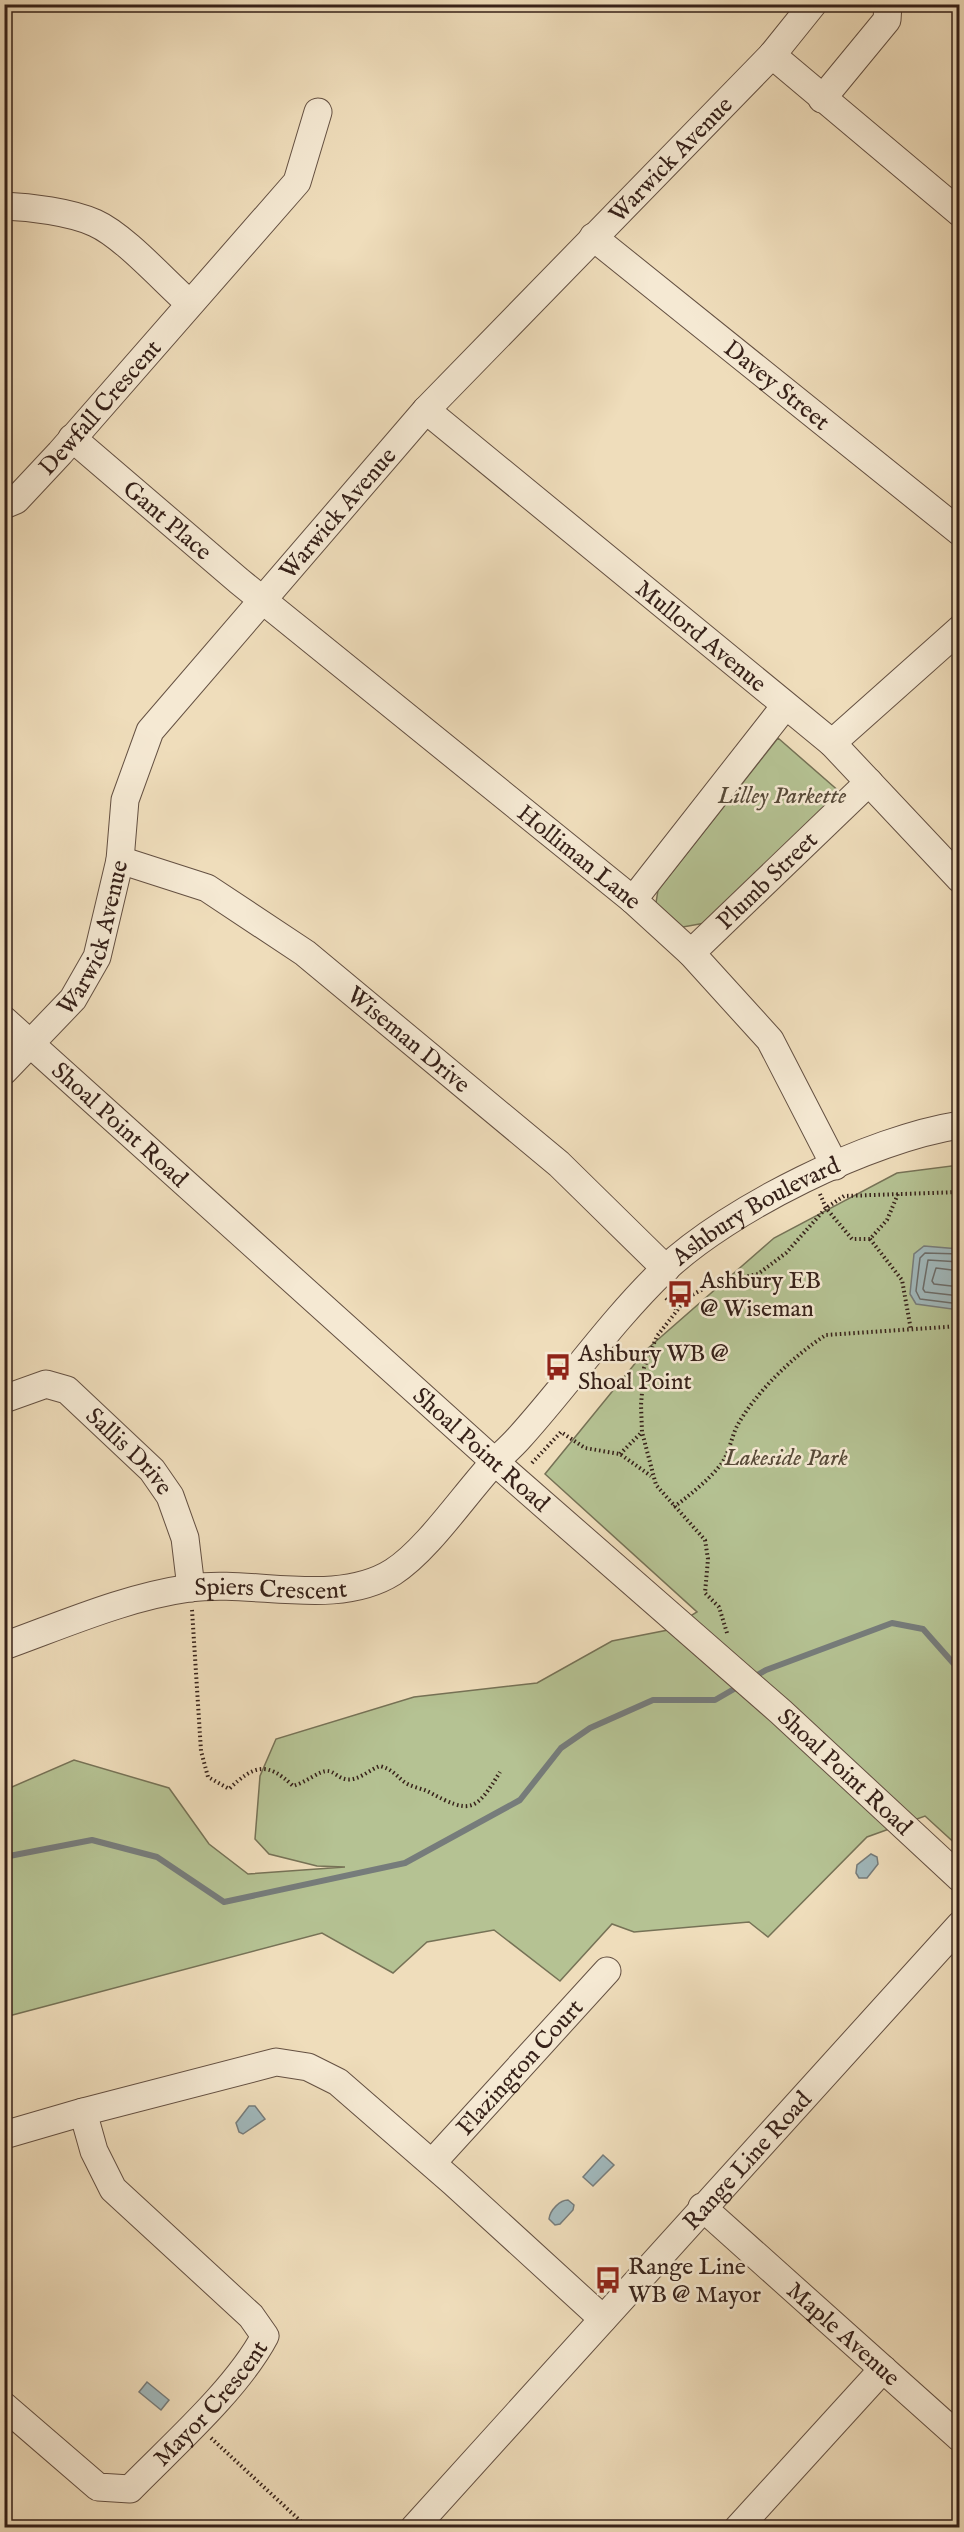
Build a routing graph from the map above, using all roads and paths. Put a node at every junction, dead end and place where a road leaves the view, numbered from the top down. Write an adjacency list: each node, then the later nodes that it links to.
1 (813, 4): 3 (street, Warwick Avenue)
2 (888, 4): 4 (street)
3 (772, 55): 4 (street); 8 (street, Warwick Avenue)
4 (822, 99): 7 (street)
5 (318, 112): 9 (street, Dewfall Crescent)
6 (4, 206): 9 (street)
7 (960, 213)
8 (594, 237): 10 (street, Warwick Avenue); 13 (street, Davey Street)
9 (189, 303): 11 (street, Dewfall Crescent)
10 (426, 410): 14 (street, Warwick Avenue); 16 (street, Mullord Avenue)
11 (72, 438): 12 (street, Dewfall Crescent); 14 (street, Gant Place)
12 (4, 505)
13 (960, 532)
14 (264, 602): 19 (street, Warwick Avenue); 21 (street, Holliman Lane)
15 (960, 629): 17 (street)
16 (785, 706): 17 (street, Mullord Avenue); 21 (street)
17 (832, 743): 18 (street, Mullord Avenue)
18 (869, 782): 20 (street, Mullord Avenue); 22 (street, Plumb Street)
19 (120, 860): 24 (street, Warwick Avenue); 32 (street, Wiseman Drive)
20 (960, 879)
21 (633, 900): 22 (street, Holliman Lane)
22 (691, 953): 27 (street, Holliman Lane)
23 (4, 1020): 24 (street, Shoal Point Road)
24 (30, 1044): 25 (street, Warwick Avenue); 38 (street, Shoal Point Road)
25 (4, 1071)
26 (960, 1125): 27 (street, Ashbury Boulevard)
27 (835, 1166): 32 (street, Ashbury Boulevard)
28 (960, 1192): 29 (path)
29 (898, 1194): 30 (path); 31 (path)
30 (826, 1208): 31 (path); 36 (path)
31 (870, 1239): 34 (path)
32 (666, 1269): 38 (street, Ashbury Boulevard)
33 (960, 1326): 34 (path)
34 (911, 1330): 41 (path)
35 (4, 1399): 42 (street, Sallis Drive)
36 (642, 1432): 37 (path); 40 (path)
37 (620, 1454): 39 (path); 40 (path)
38 (495, 1462): 42 (street, Spiers Crescent); 46 (street, Shoal Point Road)
39 (532, 1463)
40 (652, 1476): 41 (path)
41 (674, 1507): 43 (path)
42 (191, 1588): 44 (street, Spiers Crescent); 45 (path)
43 (730, 1637)
44 (4, 1646)
45 (500, 1772)
46 (960, 1878)
47 (960, 1925): 52 (street, Range Line Road)
48 (607, 1971): 51 (street, Flazington Court)
49 (83, 2112): 50 (street); 51 (street); 56 (street, Mayor Crescent)
50 (4, 2135)
51 (432, 2163): 53 (street)
52 (702, 2207): 53 (street, Range Line Road); 54 (street, Maple Avenue)
53 (603, 2319): 59 (street, Range Line Road)
54 (883, 2369): 57 (street, Maple Avenue); 60 (street)
55 (4, 2406): 56 (street, Mayor Crescent)
56 (195, 2424): 58 (path)
57 (960, 2438)
58 (308, 2528)
59 (414, 2528)
60 (738, 2528)

